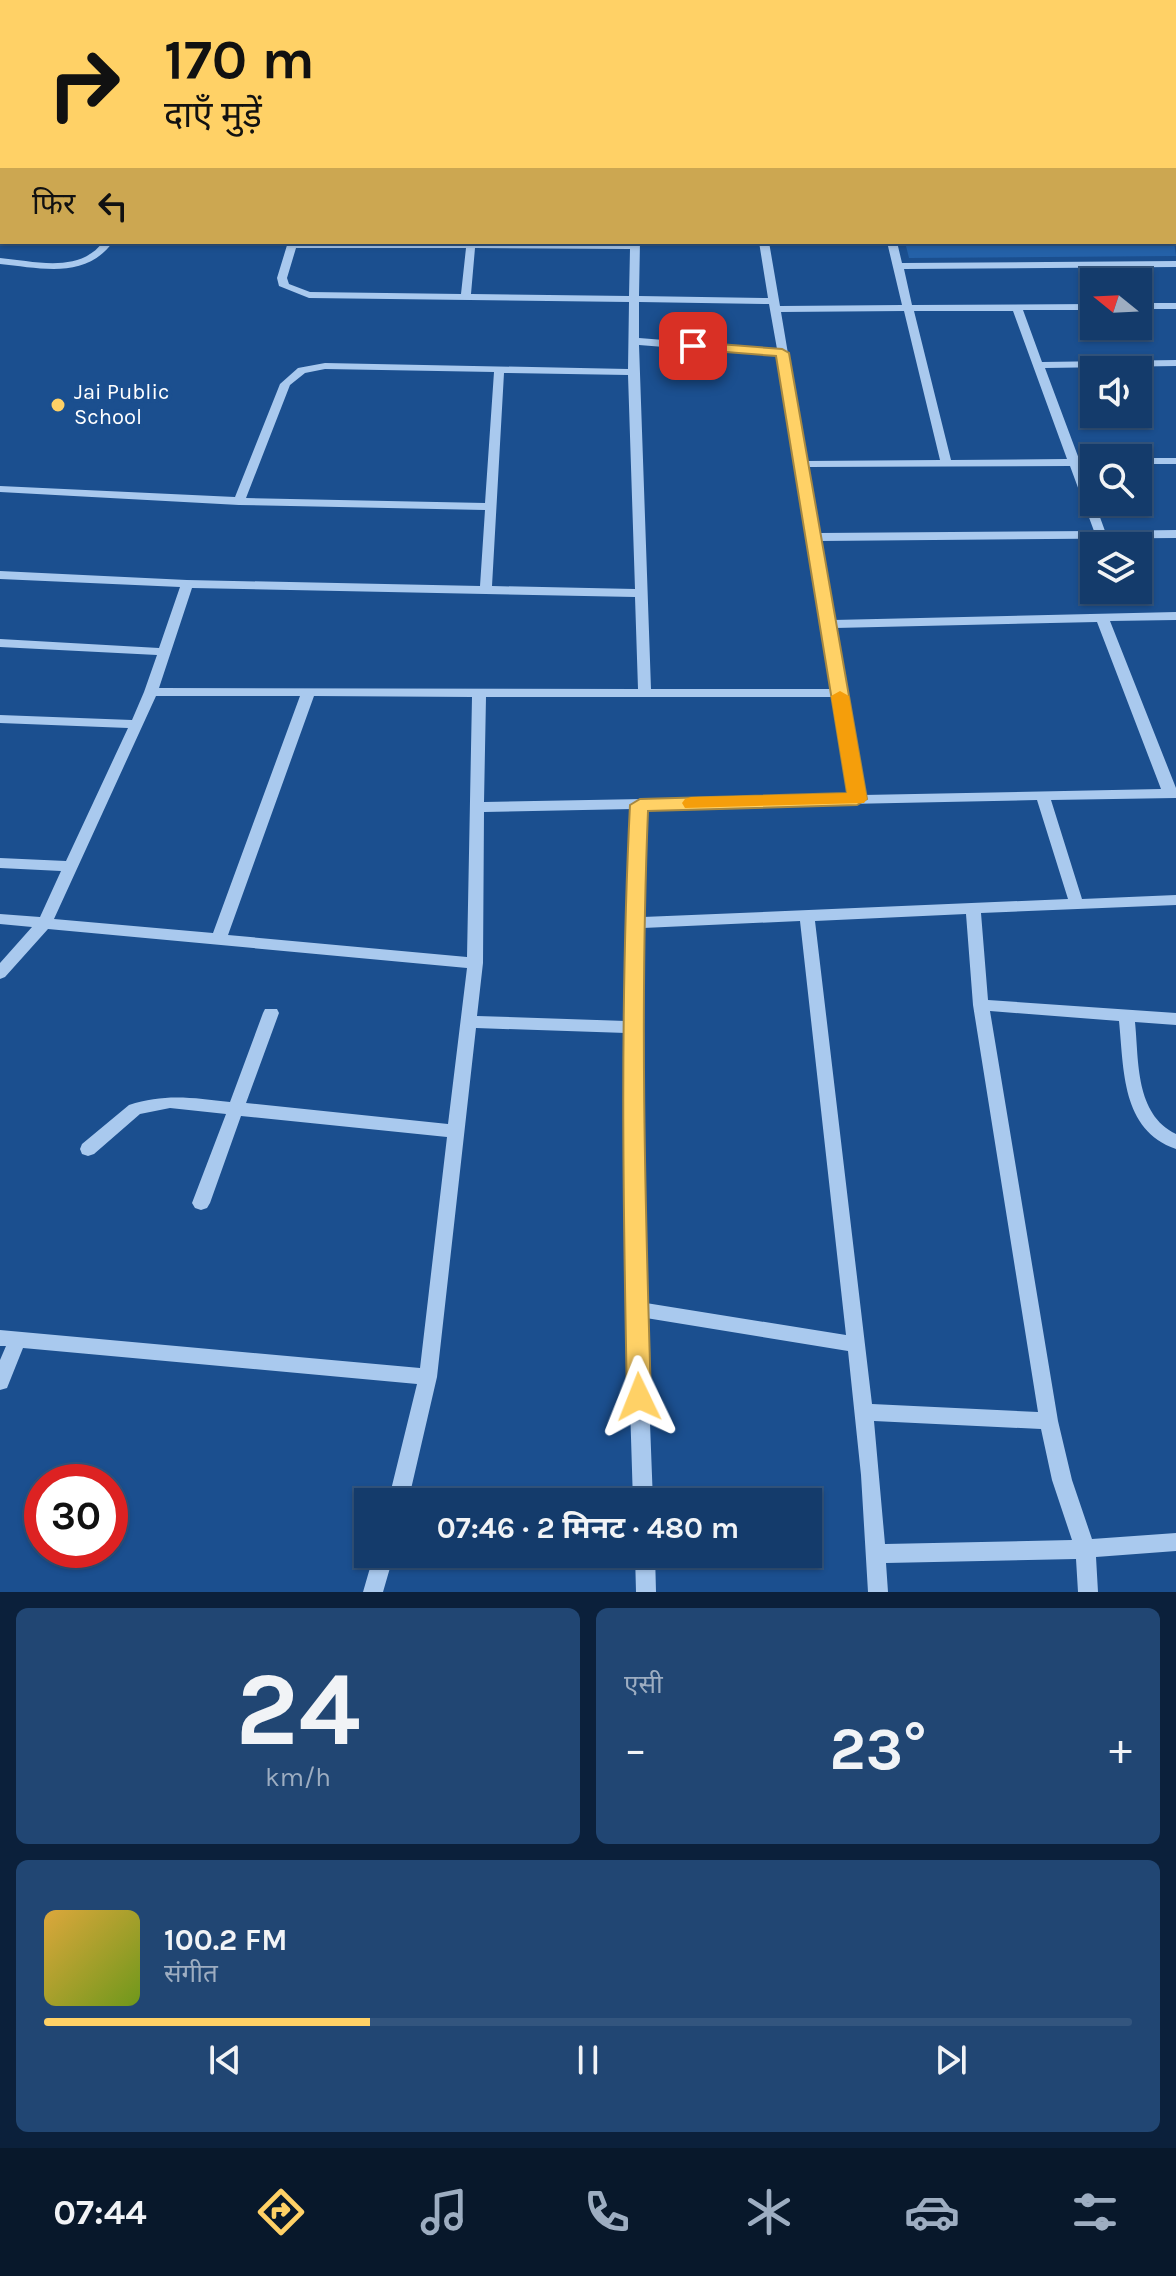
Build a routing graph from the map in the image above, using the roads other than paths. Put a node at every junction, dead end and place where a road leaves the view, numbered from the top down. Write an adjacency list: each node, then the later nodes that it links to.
1 (107, 244): 7 (street)
2 (292, 244): 3 (street); 10 (street)
3 (470, 244): 4 (street); 10 (street)
4 (635, 244): 11 (street)
5 (764, 244): 12 (street)
6 (892, 244): 9 (street)
7 (0, 261)
8 (1176, 264): 9 (street)
9 (898, 266): 17 (street)
10 (466, 297): 11 (street)
11 (635, 299): 12 (street); 18 (street)
12 (774, 305): 17 (street); 19 (street)
13 (1152, 306): 14 (street)
14 (1176, 306)
15 (1017, 307): 16 (street); 17 (street); 21 (street)
16 (1080, 307)
17 (909, 308): 28 (street)
18 (633, 341): 19 (street); 23 (street)
19 (782, 353): 29 (street)
20 (1176, 363): 21 (street)
21 (1038, 365): 26 (street)
22 (499, 370): 23 (street); 31 (street); 32 (street)
23 (633, 372): 41 (street)
24 (1152, 461): 25 (street)
25 (1176, 461)
26 (1072, 462): 27 (street); 28 (street); 33 (street)
27 (1080, 462)
28 (946, 463): 29 (street)
29 (801, 464): 37 (street)
30 (0, 489): 31 (street)
31 (239, 501): 32 (street)
32 (490, 507): 40 (street)
33 (1100, 532)
34 (1152, 534): 35 (street)
35 (1176, 534)
36 (1080, 535): 37 (street)
37 (813, 537): 44 (street)
38 (0, 575): 39 (street)
39 (187, 584): 40 (street); 46 (street)
40 (486, 590): 41 (street)
41 (641, 593): 49 (street)
42 (1176, 616): 43 (street)
43 (1102, 617): 44 (street); 54 (street)
44 (828, 624): 51 (street)
45 (0, 643): 46 (street)
46 (165, 652): 50 (street)
47 (309, 691): 48 (street); 50 (street); 68 (street)
48 (479, 691): 49 (street); 58 (street)
49 (645, 691): 51 (street)
50 (151, 692): 53 (street)
51 (839, 693): 56 (street)
52 (0, 719): 53 (street)
53 (135, 724): 60 (street)
54 (1173, 793): 55 (street)
55 (1042, 795): 56 (street); 62 (street)
56 (857, 799): 57 (street)
57 (640, 805): 58 (street); 67 (street)
58 (477, 807): 69 (street)
59 (0, 863): 60 (street)
60 (70, 866): 66 (street)
61 (1176, 900): 62 (street)
62 (1076, 902): 63 (street)
63 (973, 910): 64 (street); 71 (street)
64 (807, 916): 67 (street); 84 (street)
65 (0, 919): 66 (street)
66 (45, 922): 68 (street); 70 (street)
67 (635, 923): 76 (street)
68 (219, 938): 69 (street)
69 (475, 963): 75 (street)
70 (0, 973)
71 (981, 1005): 73 (street); 88 (street)
72 (271, 1013): 77 (street)
73 (1126, 1015): 74 (street); 79 (street)
74 (1176, 1019)
75 (469, 1022): 76 (street); 78 (street)
76 (634, 1027): 82 (street)
77 (238, 1109): 78 (street); 80 (street); 81 (street)
78 (456, 1131): 85 (street)
79 (1176, 1142)
80 (88, 1149)
81 (201, 1203)
82 (636, 1309): 84 (street); 90 (street)
83 (9, 1338): 85 (street); 86 (street)
84 (856, 1345): 87 (street)
85 (428, 1377): 89 (street)
86 (0, 1382)
87 (863, 1412): 88 (street); 93 (street)
88 (1049, 1421): 92 (street)
89 (401, 1488)
90 (642, 1488)
91 (1176, 1542): 92 (street)
92 (1085, 1549): 93 (street); 99 (street)
93 (875, 1554): 98 (street)
94 (380, 1568): 96 (street)
95 (645, 1568): 97 (street)
96 (373, 1592)
97 (646, 1592)
98 (878, 1592)
99 (1088, 1592)

